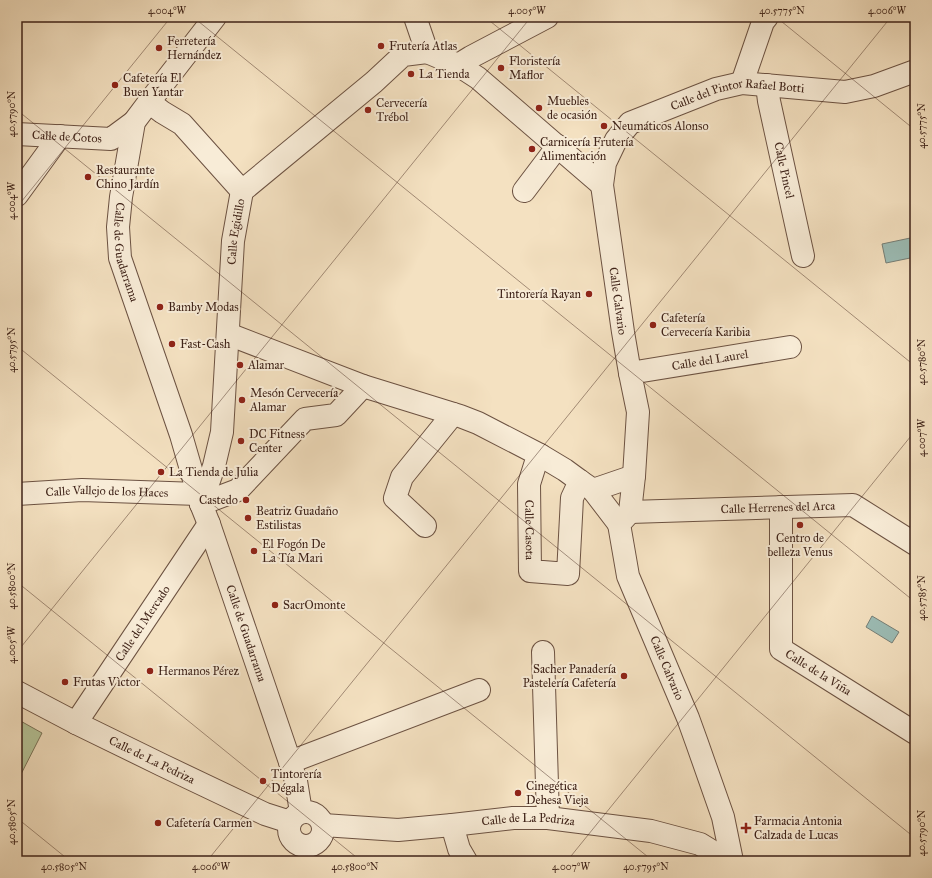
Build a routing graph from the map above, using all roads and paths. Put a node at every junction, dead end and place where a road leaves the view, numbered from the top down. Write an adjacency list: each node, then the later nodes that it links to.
1 (215, 17): 10 (street, Calle de Guadarrama)
2 (415, 17): 5 (street)
3 (547, 17): 6 (street)
4 (767, 17): 8 (street)
5 (427, 52): 6 (street); 16 (street, Calle Egidillo)
6 (458, 65): 14 (street)
7 (915, 71): 9 (street, Calle del Pintor Rafael Botti)
8 (742, 83): 9 (street, Calle del Pintor Rafael Botti); 15 (street, Calle del Pintor Rafael Botti)
9 (767, 85): 19 (street, Calle Pincel)
10 (149, 102): 11 (street, Calle de Guadarrama); 16 (street)
11 (134, 122): 13 (street, Calle de Cotos); 29 (street, Calle de Guadarrama)
12 (17, 134): 13 (street, Calle de Cotos)
13 (60, 136): 18 (street)
14 (558, 146): 15 (street); 17 (street)
15 (602, 185): 22 (street, Calle Calvario)
16 (242, 191): 20 (street, Calle Egidillo)
17 (524, 191)
18 (17, 195)
19 (803, 256)
20 (228, 334): 23 (street); 29 (street, Calle Egidillo)
21 (790, 347): 22 (street, Calle del Laurel)
22 (630, 373): 26 (street, Calle Calvario)
23 (363, 386): 24 (street); 29 (street)
24 (454, 414): 25 (street); 33 (street)
25 (540, 455): 27 (street); 27 (street, Calle Casota)
26 (634, 476): 27 (street); 31 (street, Calle Calvario)
27 (587, 486): 31 (street)
28 (17, 494): 29 (street, Calle Vallejo de los Haces)
29 (199, 499): 32 (street, Calle de Guadarrama)
30 (781, 507): 31 (street, Calle Herrenes del Arca); 34 (street, Calle Herrenes del Arca); 39 (street, Calle de la Viña)
31 (625, 518): 48 (street, Calle Calvario)
32 (209, 524): 38 (street, Calle del Mercado); 40 (street, Calle de Guadarrama)
33 (425, 526)
34 (915, 544)
35 (543, 652): 42 (street)
36 (479, 690): 40 (street)
37 (17, 692): 38 (street, Calle de La Pedriza)
38 (76, 723): 41 (street, Calle de La Pedriza)
39 (915, 733)
40 (290, 762): 41 (street, Calle de Guadarrama)
41 (296, 817): 43 (street); 45 (street)
42 (548, 818): 44 (street, Calle de La Pedriza); 47 (street, Calle de La Pedriza)
43 (323, 825): 44 (street, Calle de La Pedriza); 45 (street)
44 (452, 825): 46 (street)
45 (311, 854)
46 (466, 861)
47 (726, 861)
48 (732, 861)

